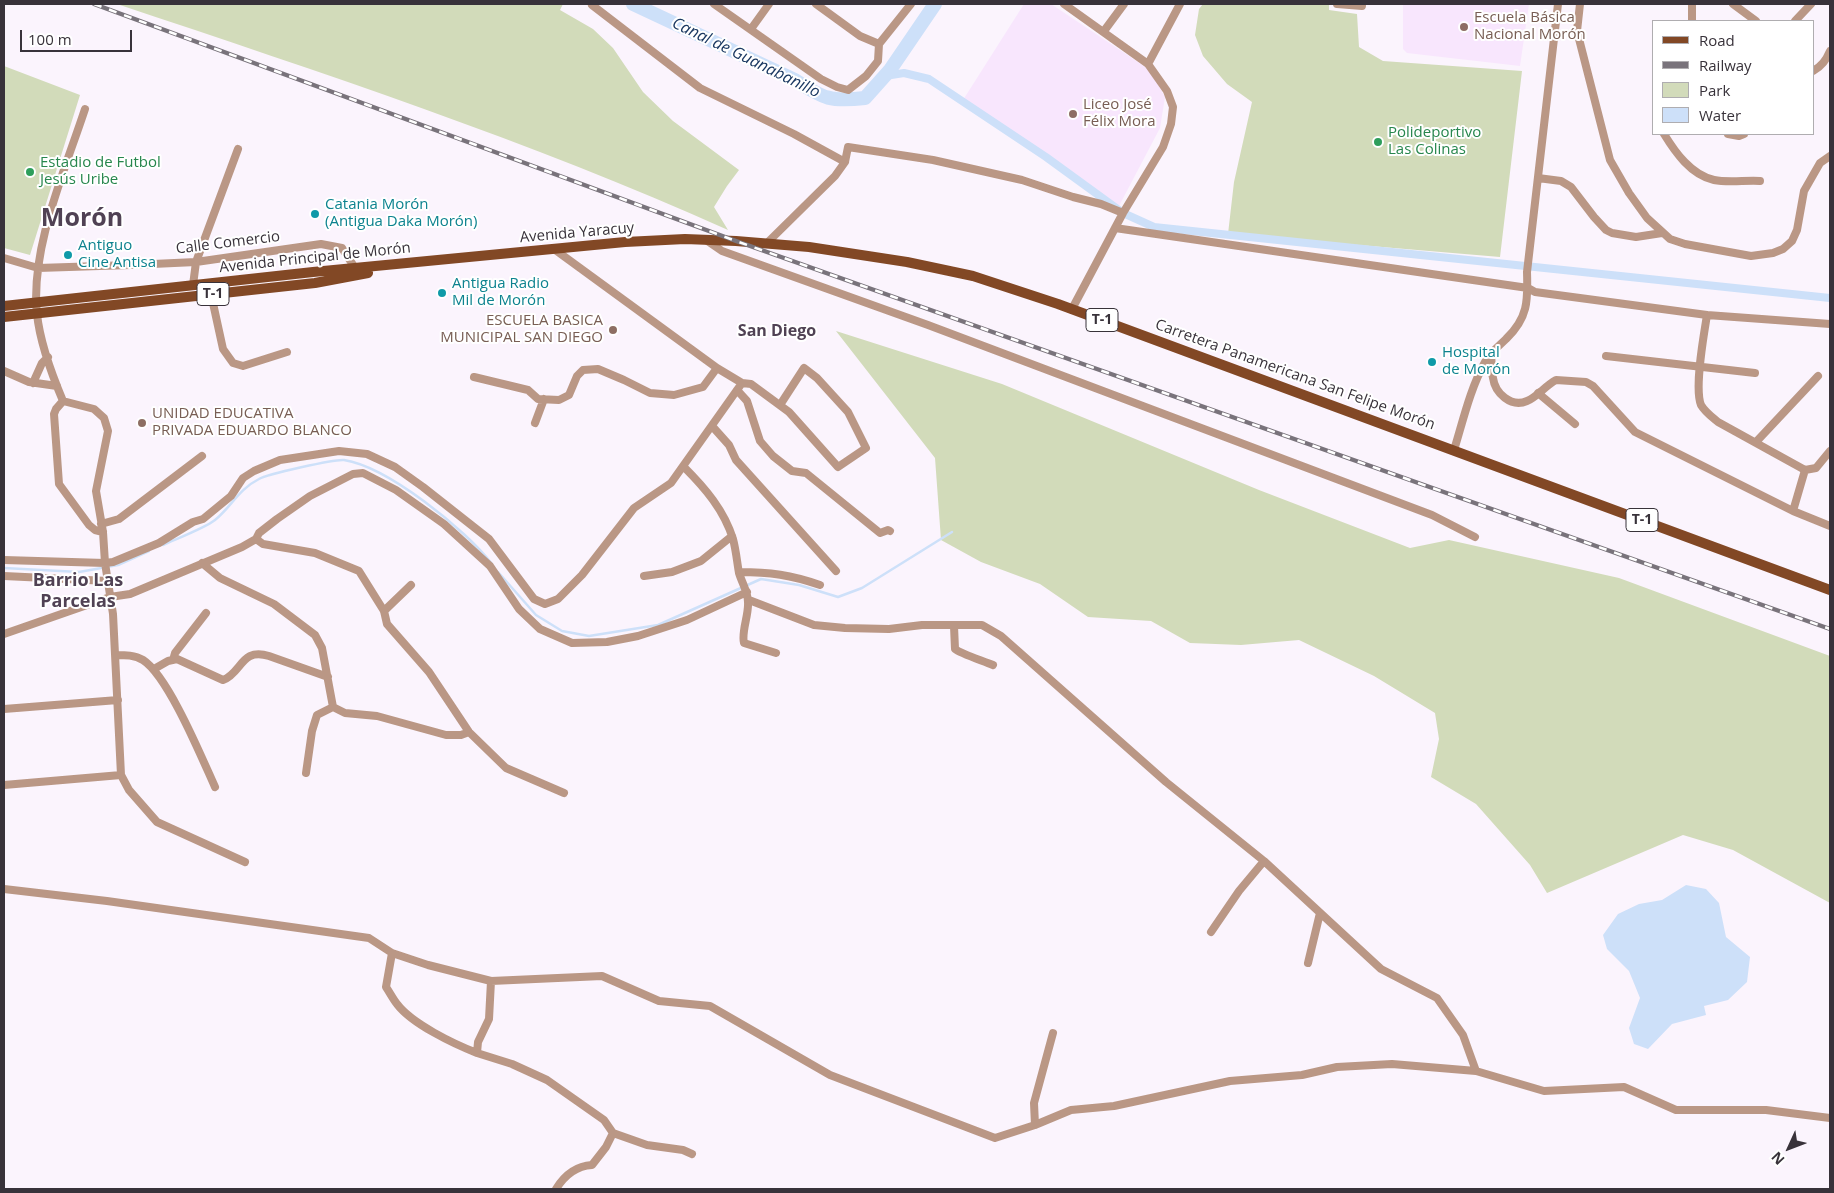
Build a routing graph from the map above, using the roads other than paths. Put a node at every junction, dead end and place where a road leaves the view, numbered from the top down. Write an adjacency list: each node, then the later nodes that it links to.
1 (714, 4): 19 (street)
2 (769, 4): 19 (street)
3 (816, 4): 21 (street)
4 (911, 4): 21 (street)
5 (1064, 4): 20 (street)
6 (1124, 4): 20 (street)
7 (1180, 4): 23 (street)
8 (1337, 4): 15 (street)
9 (1558, 4): 30 (street)
10 (1580, 4): 34 (street)
11 (1692, 4): 16 (street)
12 (1733, 4): 17 (street)
13 (1811, 4): 18 (street)
14 (592, 5): 29 (street)
15 (1362, 6)
16 (1692, 20)
17 (1755, 20)
18 (1796, 20)
19 (750, 29): 21 (street)
20 (1104, 31): 23 (street)
21 (879, 44)
22 (1830, 51): 24 (street)
23 (1148, 64): 32 (street)
24 (1814, 70)
25 (85, 108): 42 (street)
26 (1665, 135): 31 (street)
27 (238, 149): 40 (street)
28 (1830, 156): 34 (street)
29 (845, 162): 32 (street); 37 (street)
30 (1538, 178): 34 (street); 45 (street)
31 (1760, 181)
32 (1123, 213): 33 (street)
33 (1115, 228): 45 (street); 49 (street)
34 (1662, 233)
35 (706, 240): 36 (main road, Avenida Yaracuy / T-1); 38 (main road, Avenida Yaracuy / T-1); 84 (street)
36 (736, 241): 37 (main road, Carretera Panamericana San Felipe Morón / T-1)
37 (766, 243): 49 (main road, Carretera Panamericana San Felipe Morón / T-1)
38 (554, 249): 41 (main road, Avenida Yaracuy / T-1); 58 (street)
39 (4, 258): 42 (street, Calle Comercio)
40 (196, 262): 42 (street, Calle Comercio); 43 (street, Calle Comercio); 44 (street)
41 (420, 263): 43 (main road, Avenida Principal de Morón / T-1); 46 (main road, Avenida Principal de Morón / T-1)
42 (38, 268): 48 (street)
43 (356, 268): 44 (main road, Avenida Principal de Morón / T-1)
44 (194, 285): 48 (main road, Avenida Principal de Morón / T-1)
45 (1528, 288): 50 (street); 54 (street)
46 (211, 294): 48 (main road, Avenida Principal de Morón / T-1); 53 (street)
47 (4, 306): 48 (main road, Avenida Principal de Morón / T-1)
48 (36, 307): 51 (main road, Avenida Principal de Morón / T-1); 56 (street)
49 (1072, 309): 74 (main road, Carretera Panamericana San Felipe Morón / T-1)
50 (1707, 315): 52 (street); 57 (street)
51 (4, 317)
52 (1830, 324)
53 (287, 352)
54 (1492, 354): 66 (street); 74 (street)
55 (1606, 356): 57 (street)
56 (48, 358): 63 (street); 64 (street)
57 (1700, 366): 60 (street); 73 (street)
58 (717, 368): 65 (street); 67 (street)
59 (4, 371): 63 (street)
60 (1755, 373)
61 (1818, 376): 73 (street)
62 (474, 377): 67 (street)
63 (34, 383): 64 (street)
64 (57, 386): 68 (street)
65 (739, 387): 69 (street); 72 (street); 82 (street)
66 (1538, 393): 71 (street); 79 (street)
67 (544, 399): 70 (street)
68 (63, 401): 81 (street); 81 (street)
69 (780, 405): 69 (street)
70 (535, 423)
71 (1575, 424)
72 (712, 426): 77 (street); 89 (street)
73 (1756, 442): 78 (street)
74 (1454, 450): 97 (main road, Carretera Panamericana San Felipe Morón / T-1)
75 (1830, 451): 78 (street)
76 (202, 456): 81 (street)
77 (684, 467): 83 (street); 88 (street)
78 (1805, 470): 79 (street)
79 (1793, 511): 80 (street)
80 (1830, 526)
81 (102, 528): 88 (street)
82 (890, 531)
83 (732, 536): 90 (street); 92 (street)
84 (1475, 537)
85 (256, 539): 87 (street); 96 (street); 100 (street)
86 (4, 560): 88 (street)
87 (202, 563): 98 (street); 109 (street)
88 (105, 566): 93 (street)
89 (836, 571)
90 (740, 575): 95 (street); 96 (street)
91 (4, 576): 93 (street)
92 (644, 576)
93 (108, 581): 98 (street)
94 (411, 585): 100 (street)
95 (820, 586)
96 (746, 590): 99 (street)
97 (1830, 590)
98 (110, 597): 103 (street); 105 (street)
99 (748, 600): 102 (street); 104 (street)
100 (384, 611): 113 (street)
101 (206, 613): 106 (street)
102 (954, 626): 107 (street); 119 (street)
103 (4, 634)
104 (776, 653)
105 (116, 655): 108 (street); 110 (street)
106 (172, 660): 108 (street); 109 (street)
107 (993, 665)
108 (154, 669): 117 (street)
109 (328, 677): 111 (street)
110 (118, 700): 112 (street); 115 (street)
111 (333, 707): 113 (street); 114 (street)
112 (4, 709)
113 (470, 732): 118 (street)
114 (306, 773)
115 (121, 775): 116 (street); 120 (street)
116 (4, 785)
117 (215, 787)
118 (564, 792)
119 (1264, 861): 122 (street); 123 (street)
120 (245, 862)
121 (4, 890): 124 (street)
122 (1320, 913): 125 (street); 129 (street)
123 (1211, 932)
124 (392, 953): 126 (street); 128 (street)
125 (1308, 963)
126 (491, 981): 128 (street); 131 (street)
127 (1053, 1033): 131 (street)
128 (477, 1054): 132 (street)
129 (1476, 1071): 130 (street); 131 (street)
130 (1830, 1118)
131 (1035, 1125)
132 (613, 1133): 133 (street); 134 (street)
133 (692, 1154)
134 (556, 1189)

